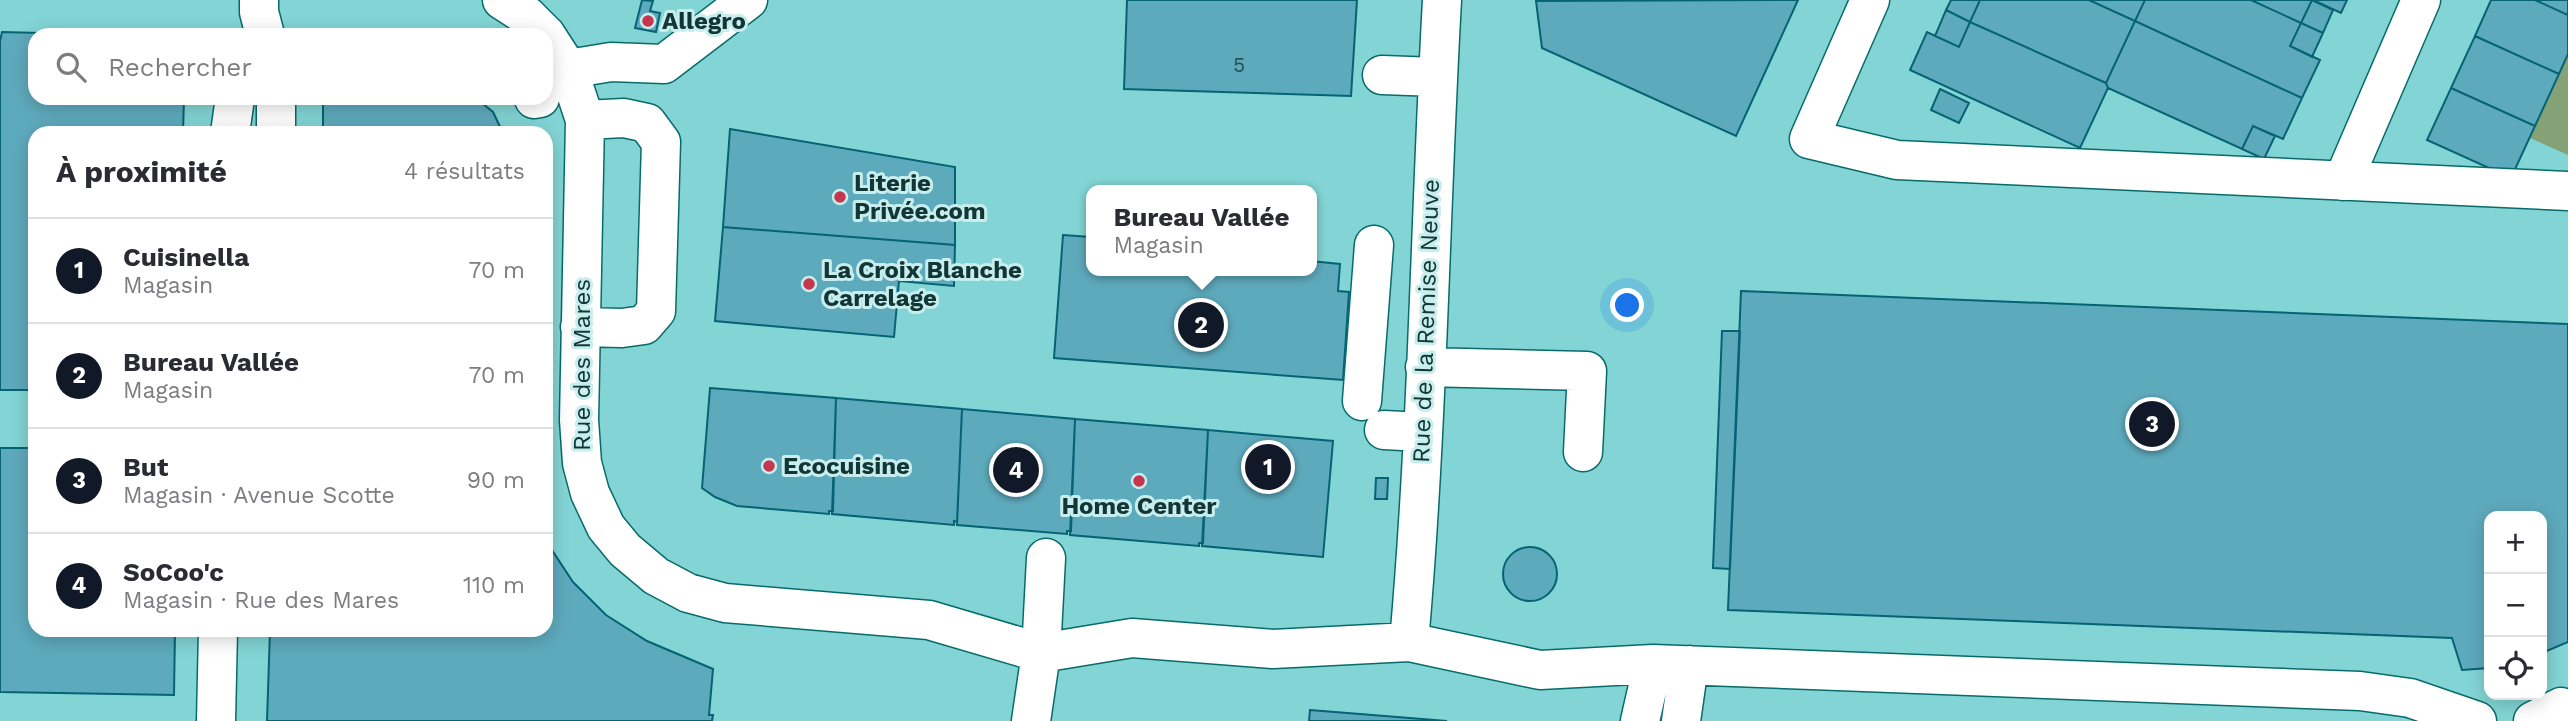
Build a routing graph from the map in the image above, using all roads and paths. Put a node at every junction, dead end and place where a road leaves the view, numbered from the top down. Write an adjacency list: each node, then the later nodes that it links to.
1 (748, 0): 10 (street)
2 (1442, 0): 9 (street, Rue de la Remise Neuve)
3 (1870, 0): 15 (street)
4 (2421, 0): 15 (street)
5 (507, 1): 6 (street)
6 (539, 28)
7 (553, 71): 10 (street)
8 (1382, 75): 9 (street)
9 (1437, 77): 17 (street, Rue de la Remise Neuve)
10 (558, 96): 18 (street, Rue des Mares); 18 (street)
11 (234, 105): 13 (street)
12 (276, 105): 14 (street)
13 (231, 126)
14 (276, 126)
15 (2343, 181): 16 (street)
16 (2568, 191)
17 (1429, 248): 19 (street, Rue de la Remise Neuve); 20 (street)
18 (589, 348): 25 (street, Rue des Mares)
19 (1425, 368): 20 (street, Rue de la Remise Neuve); 21 (street)
20 (1423, 418): 24 (street, Rue de la Remise Neuve)
21 (1583, 452)
22 (1046, 558): 25 (street)
23 (218, 637): 27 (street)
24 (1409, 642): 25 (street); 26 (street)
25 (1041, 653): 28 (street)
26 (1671, 665): 29 (street); 30 (street); 31 (street)
27 (216, 721)
28 (1031, 721)
29 (1640, 721)
30 (1681, 721)
31 (2477, 721)

